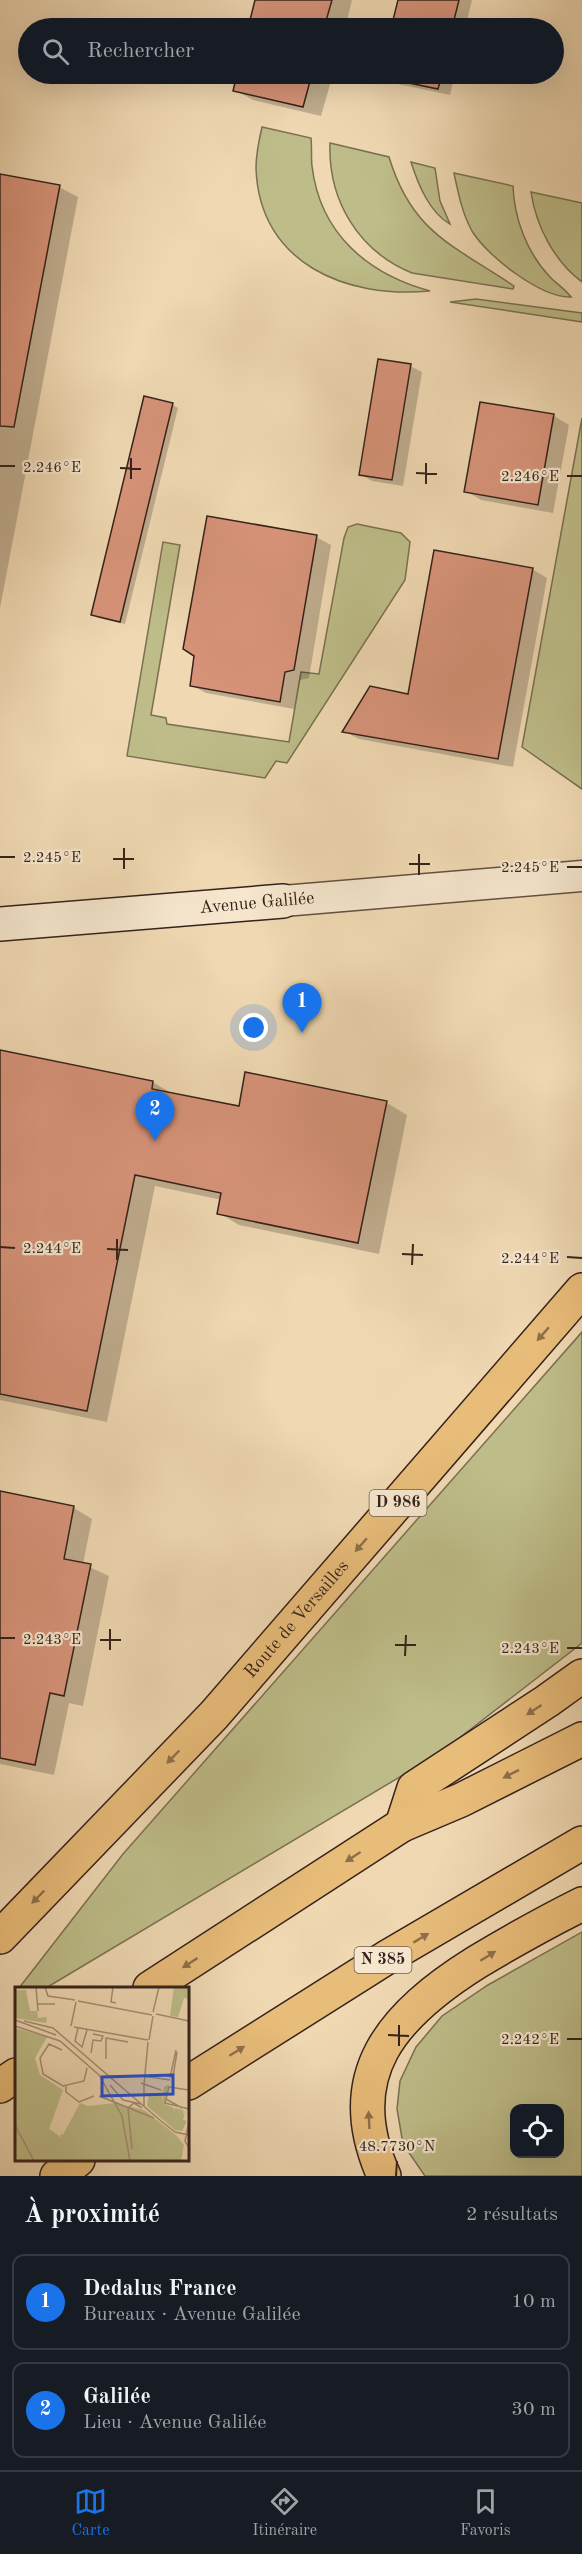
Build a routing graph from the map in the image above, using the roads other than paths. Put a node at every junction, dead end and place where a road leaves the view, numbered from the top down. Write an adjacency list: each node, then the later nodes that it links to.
1 (582, 876): 2 (street, Avenue Galilée)
2 (283, 901): 3 (main road, Avenue Galilée)
3 (0, 924)
4 (582, 1290): 10 (main road, Route de Versailles / D 986, one-way to 10)
5 (582, 1676): 7 (main road, one-way to 7)
6 (582, 1739): 7 (main road, one-way to 7)
7 (402, 1826): 11 (main road, one-way to 11)
8 (582, 1843): 13 (main road, N 385, one-way to 8)
9 (582, 1904): 17 (main road, one-way to 9)
10 (0, 1937)
11 (153, 1987)
12 (15, 2076): 14 (main road)
13 (189, 2081)
14 (0, 2086)
15 (77, 2161): 16 (main road)
16 (57, 2176)
17 (384, 2176)

